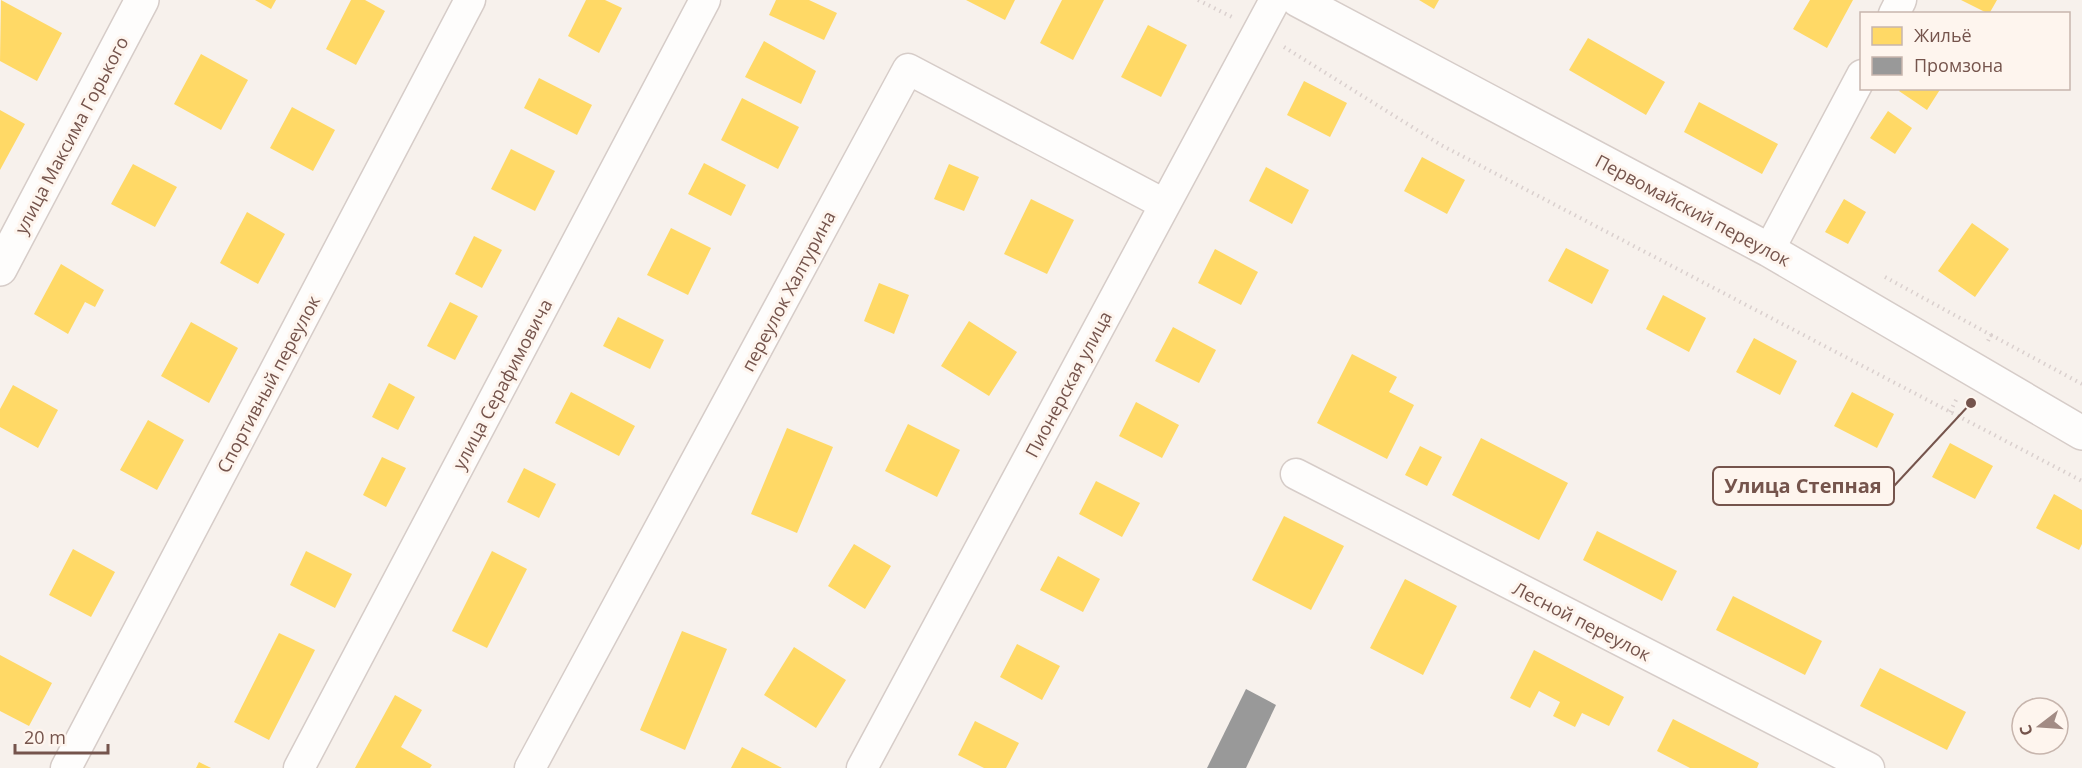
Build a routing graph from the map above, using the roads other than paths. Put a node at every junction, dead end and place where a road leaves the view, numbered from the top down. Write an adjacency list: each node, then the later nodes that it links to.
1 (141, 0): 9 (street, улица Максима Горького)
2 (470, 0): 12 (street, Спортивный переулок)
3 (705, 0): 13 (street, улица Серафимовича)
4 (1275, 0): 7 (street, Пионерская улица)
5 (1298, 0): 8 (street, Первомайский переулок)
6 (1860, 79): 8 (street)
7 (1164, 204): 14 (street, переулок Халтурина); 15 (street, Пионерская улица)
8 (1769, 250): 10 (street, Первомайский переулок)
9 (0, 269)
10 (2082, 433)
11 (1296, 474): 16 (street, Лесной переулок)
12 (66, 768)
13 (299, 768)
14 (530, 768)
15 (862, 768)
16 (1869, 768)

